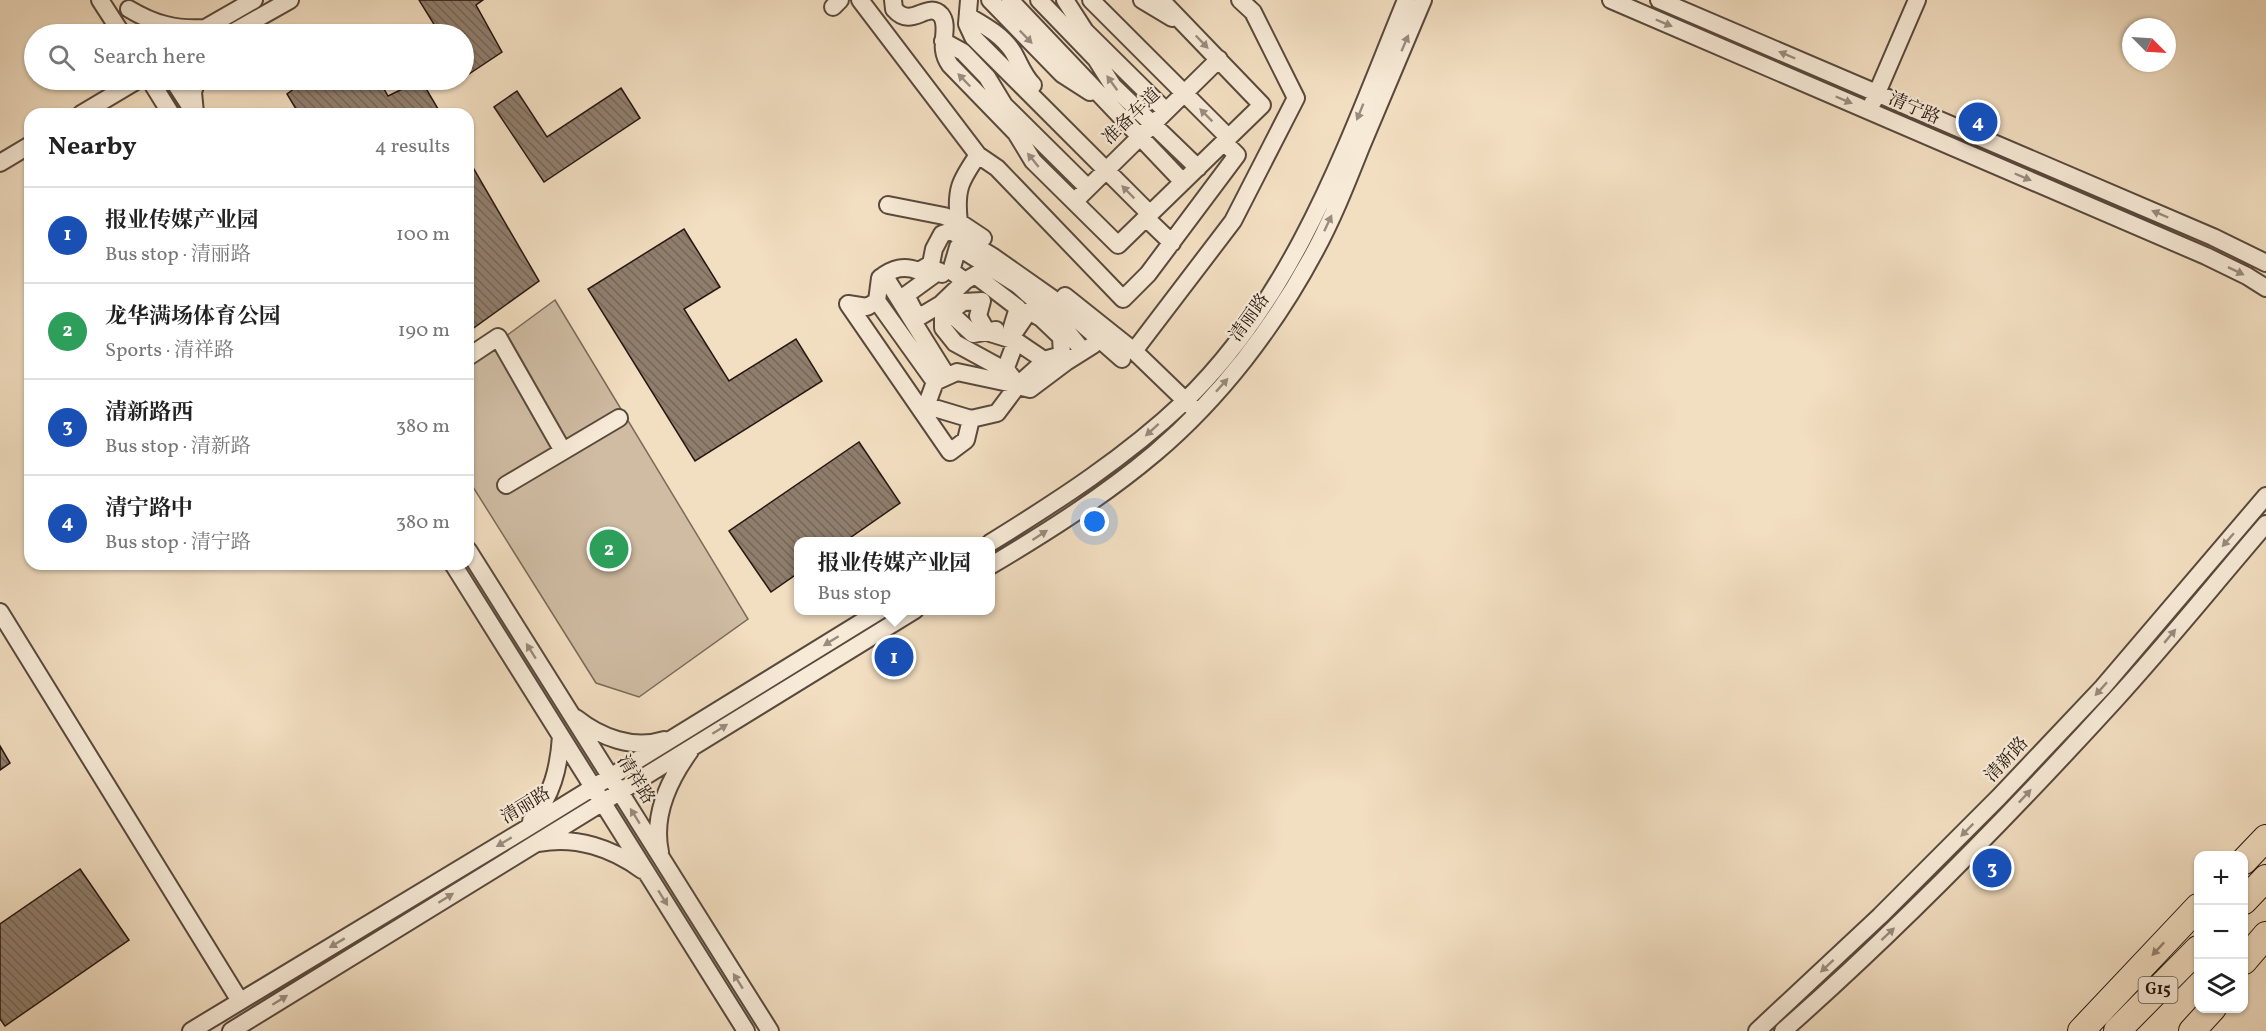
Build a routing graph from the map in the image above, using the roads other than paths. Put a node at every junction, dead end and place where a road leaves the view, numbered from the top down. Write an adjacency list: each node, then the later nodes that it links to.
1 (100, 0): 20 (street)
2 (254, 0): 23 (street)
3 (290, 0): 24 (street)
4 (860, 0): 47 (street)
5 (893, 0): 40 (street, one-way to 5)
6 (990, 0): 28 (street, one-way to 28)
7 (1010, 0): 28 (street)
8 (1039, 0): 26 (street)
9 (1065, 0): 26 (street)
10 (1142, 0): 25 (street)
11 (1161, 0): 25 (street)
12 (1240, 0): 73 (street)
13 (1611, 0): 42 (street, 清宁路, one-way to 42)
14 (1659, 0): 35 (street, 清宁路, one-way to 14)
15 (1917, 0): 35 (street)
16 (1419, 1): 78 (street, 清丽路, one-way to 78); 79 (street, 清丽路, one-way to 16)
17 (1100, 3): 34 (street); 34 (street)
18 (126, 5): 21 (street); 22 (street)
19 (969, 8): 29 (street)
20 (116, 24)
21 (138, 24)
22 (160, 24)
23 (211, 24)
24 (248, 24)
25 (1185, 25): 27 (street, one-way to 27)
26 (1081, 35): 41 (street); 43 (street, one-way to 26)
27 (1219, 59): 34 (street, 准备车道); 45 (street)
28 (1066, 70): 44 (street)
29 (1022, 80): 49 (street); 49 (street)
30 (121, 90): 36 (street)
31 (156, 90): 37 (street)
32 (179, 90): 38 (street)
33 (194, 90): 39 (street)
34 (1187, 90): 41 (street, 准备车道); 45 (street, one-way to 34)
35 (1877, 94): 42 (street); 59 (street, 清宁路, one-way to 35)
36 (91, 108)
37 (167, 108)
38 (191, 108)
39 (194, 108)
40 (1000, 109): 52 (street); 54 (street, one-way to 40)
41 (1166, 111): 43 (street, 准备车道)
42 (1869, 111): 63 (street, 清宁路, one-way to 63)
43 (1152, 124): 44 (street, 准备车道); 50 (street)
44 (1140, 136): 49 (street, 准备车道); 51 (street)
45 (1226, 140): 50 (street); 53 (street)
46 (24, 148): 48 (street)
47 (978, 155): 57 (street); 58 (street)
48 (0, 163)
49 (1109, 167): 52 (street, 准备车道); 56 (street, one-way to 49)
50 (1198, 168): 51 (street)
51 (1184, 182): 53 (street); 56 (street)
52 (1088, 188): 54 (street, 准备车道)
53 (1203, 201): 58 (street)
54 (1074, 202): 56 (street)
55 (888, 205): 57 (street)
56 (1148, 216): 58 (street)
57 (959, 222): 73 (street)
58 (1172, 243)
59 (2266, 263)
60 (935, 268): 61 (street); 62 (street); 66 (street); 70 (street)
61 (884, 275): 64 (street); 66 (street)
62 (961, 285): 66 (street); 69 (street); 71 (street)
63 (2266, 288)
64 (877, 301): 76 (street); 81 (street)
65 (949, 312): 67 (street); 68 (street); 68 (street)
66 (917, 320): 67 (street); 76 (street)
67 (942, 328): 75 (street)
68 (987, 332): 69 (street)
69 (1014, 334): 74 (street); 74 (street); 75 (street)
70 (1101, 340): 71 (street); 73 (street)
71 (1083, 351): 77 (street)
72 (474, 353): 82 (street)
73 (1128, 356): 78 (street)
74 (1047, 359): 77 (street)
75 (1005, 370): 77 (street)
76 (941, 379): 77 (street); 81 (street)
77 (1018, 385): 81 (street)
78 (1185, 400): 79 (street); 86 (street, 清丽路, one-way to 86)
79 (1198, 412): 88 (street, 清丽路, one-way to 79)
80 (619, 418): 82 (street)
81 (971, 419)
82 (563, 451): 83 (street)
83 (506, 485)
84 (2266, 496): 119 (street, 清新路, one-way to 119)
85 (2266, 524): 120 (street, 清新路, one-way to 85)
86 (995, 540)
87 (474, 560): 93 (street, 清祥路, one-way to 87)
88 (995, 563)
89 (457, 570): 94 (street)
90 (0, 612): 112 (street)
91 (873, 615): 95 (street, 清丽路, one-way to 95)
92 (907, 615): 96 (street, 清丽路, one-way to 92)
93 (570, 712): 95 (street); 97 (street, 清祥路)
94 (561, 736): 98 (street); 99 (street)
95 (676, 737): 97 (street, 清丽路)
96 (693, 746): 97 (street, 清丽路); 102 (street)
97 (615, 784): 98 (street, 清丽路); 102 (street, 清祥路, one-way to 97)
98 (598, 794): 99 (street, 清丽路); 103 (street)
99 (528, 837): 103 (street); 112 (street, 清丽路, one-way to 112); 116 (street, 清丽路, one-way to 99)
100 (2266, 838): 101 (highway)
101 (2248, 857)
102 (662, 859): 118 (street, 清祥路, one-way to 102)
103 (648, 874): 117 (street, one-way to 117)
104 (2266, 878): 105 (highway)
105 (2248, 898)
106 (2194, 912): 121 (highway, one-way to 121)
107 (2266, 935): 110 (highway)
108 (2194, 954): 122 (highway, G15)
109 (2266, 956): 111 (highway)
110 (2246, 959)
111 (2248, 974)
112 (240, 1000): 115 (street, 清丽路)
113 (2199, 1013): 123 (highway, G15)
114 (2208, 1013): 124 (highway)
115 (191, 1031)
116 (231, 1031)
117 (746, 1031)
118 (770, 1031)
119 (1756, 1031)
120 (1784, 1031)
121 (2080, 1031)
122 (2117, 1031)
123 (2184, 1031)
124 (2192, 1031)

